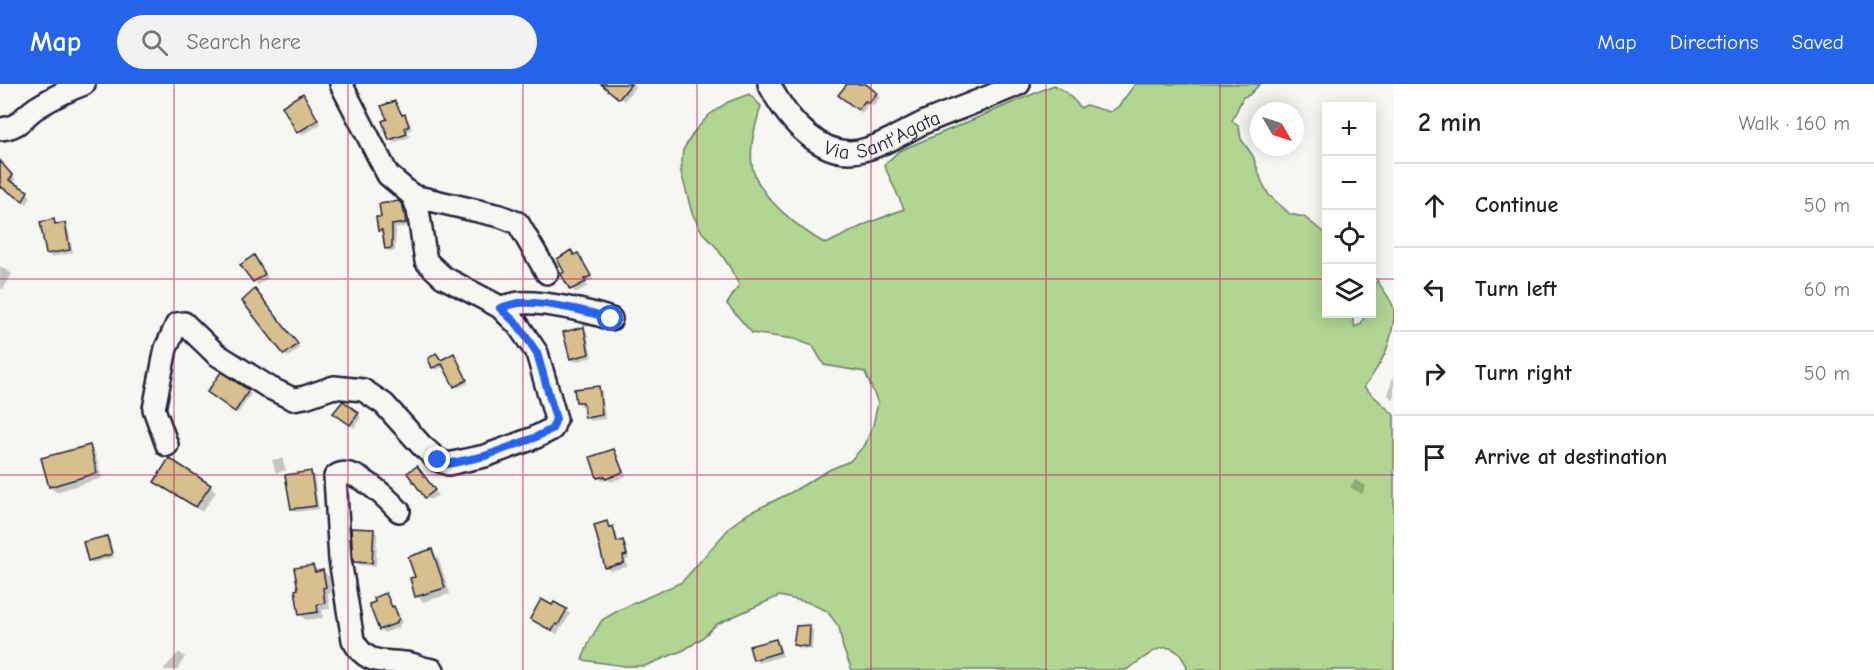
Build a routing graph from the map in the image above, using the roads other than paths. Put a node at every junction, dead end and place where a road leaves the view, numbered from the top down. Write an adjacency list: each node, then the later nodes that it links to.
1 (84, 84): 5 (street)
2 (341, 84): 6 (street)
3 (769, 84): 4 (street, Via Sant'Agata)
4 (1019, 84)
5 (0, 129)
6 (413, 196): 7 (street); 8 (street)
7 (547, 273)
8 (500, 308): 9 (street); 10 (street)
9 (611, 319)
10 (167, 445)
11 (399, 511): 12 (street)
12 (427, 669): 13 (street)
13 (433, 670)

